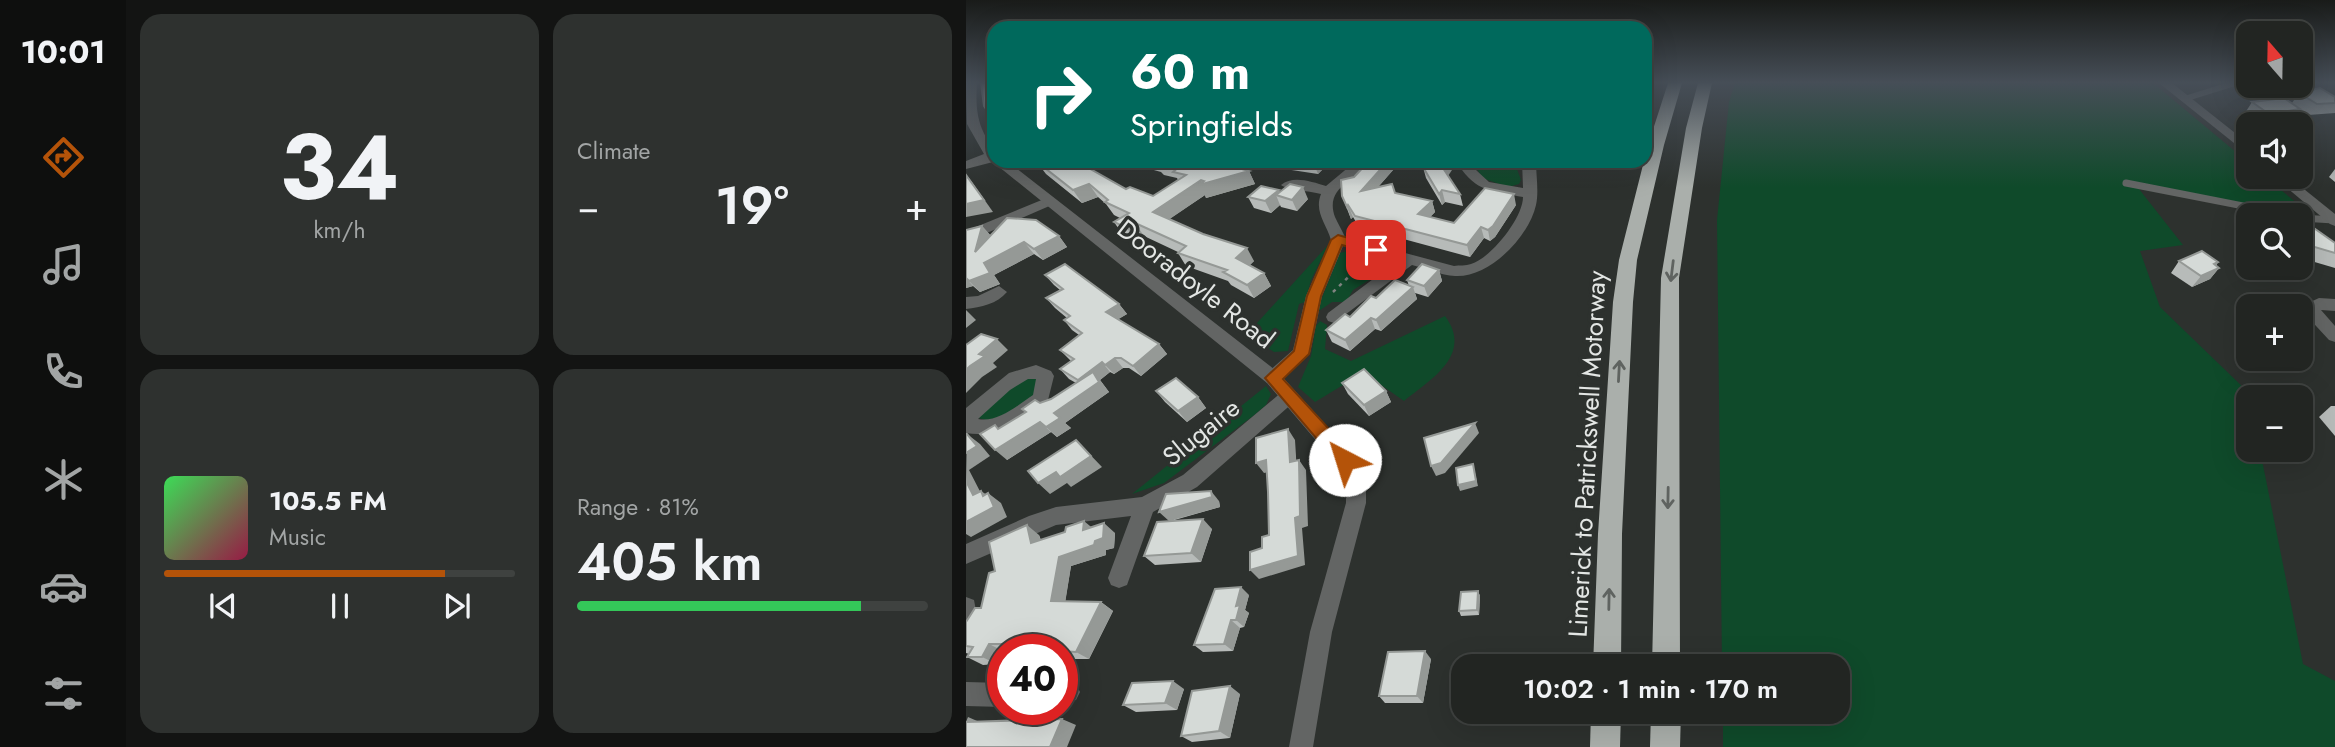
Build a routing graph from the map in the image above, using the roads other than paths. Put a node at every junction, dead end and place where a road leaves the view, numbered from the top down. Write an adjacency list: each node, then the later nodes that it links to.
1 (971, 118): 7 (street, Dooradoyle Road)
2 (1664, 118): 8 (highway, Limerick to Patrickswell Motorway)
3 (1696, 118): 26 (highway)
4 (1705, 118): 26 (highway)
5 (2208, 118): 6 (street)
6 (2236, 140)
7 (987, 144)
8 (1652, 161)
9 (987, 162): 10 (street)
10 (966, 165)
11 (1010, 168): 22 (street, Dooradoyle Road)
12 (1356, 168): 20 (street)
13 (1470, 168): 21 (street)
14 (1529, 168): 21 (street)
15 (1639, 168): 30 (highway)
16 (1650, 168): 30 (highway, Limerick to Patrickswell Motorway)
17 (2126, 183): 23 (lane)
18 (1288, 185): 20 (street)
19 (2295, 189): 25 (street)
20 (1328, 191): 28 (street)
21 (1530, 194): 29 (street)
22 (1049, 201): 27 (street); 36 (street, Dooradoyle Road)
23 (2236, 205)
24 (2313, 219): 25 (lane)
25 (2334, 221)
26 (1676, 236): 46 (highway, one-way to 46)
27 (966, 237)
28 (1338, 240): 29 (street); 36 (street)
29 (1410, 260): 34 (street)
30 (1628, 260): 45 (highway, Limerick to Patrickswell Motorway, one-way to 30)
31 (999, 292): 32 (street)
32 (966, 303)
33 (2335, 305): 35 (street)
34 (1334, 317)
35 (2335, 336)
36 (1273, 378): 37 (street, Dooradoyle Road)
37 (1289, 396): 40 (street, Slugaire); 51 (street, Dooradoyle Road)
38 (966, 419): 39 (street)
39 (966, 425)
40 (1145, 506): 41 (street, Slugaire); 42 (street)
41 (966, 554)
42 (1119, 578)
43 (966, 608): 44 (street)
44 (966, 616)
45 (1607, 654)
46 (1666, 654)
47 (966, 695): 48 (street)
48 (987, 695)
49 (1606, 724): 52 (highway)
50 (1665, 724): 53 (highway)
51 (1301, 747)
52 (1605, 747)
53 (1665, 747)

